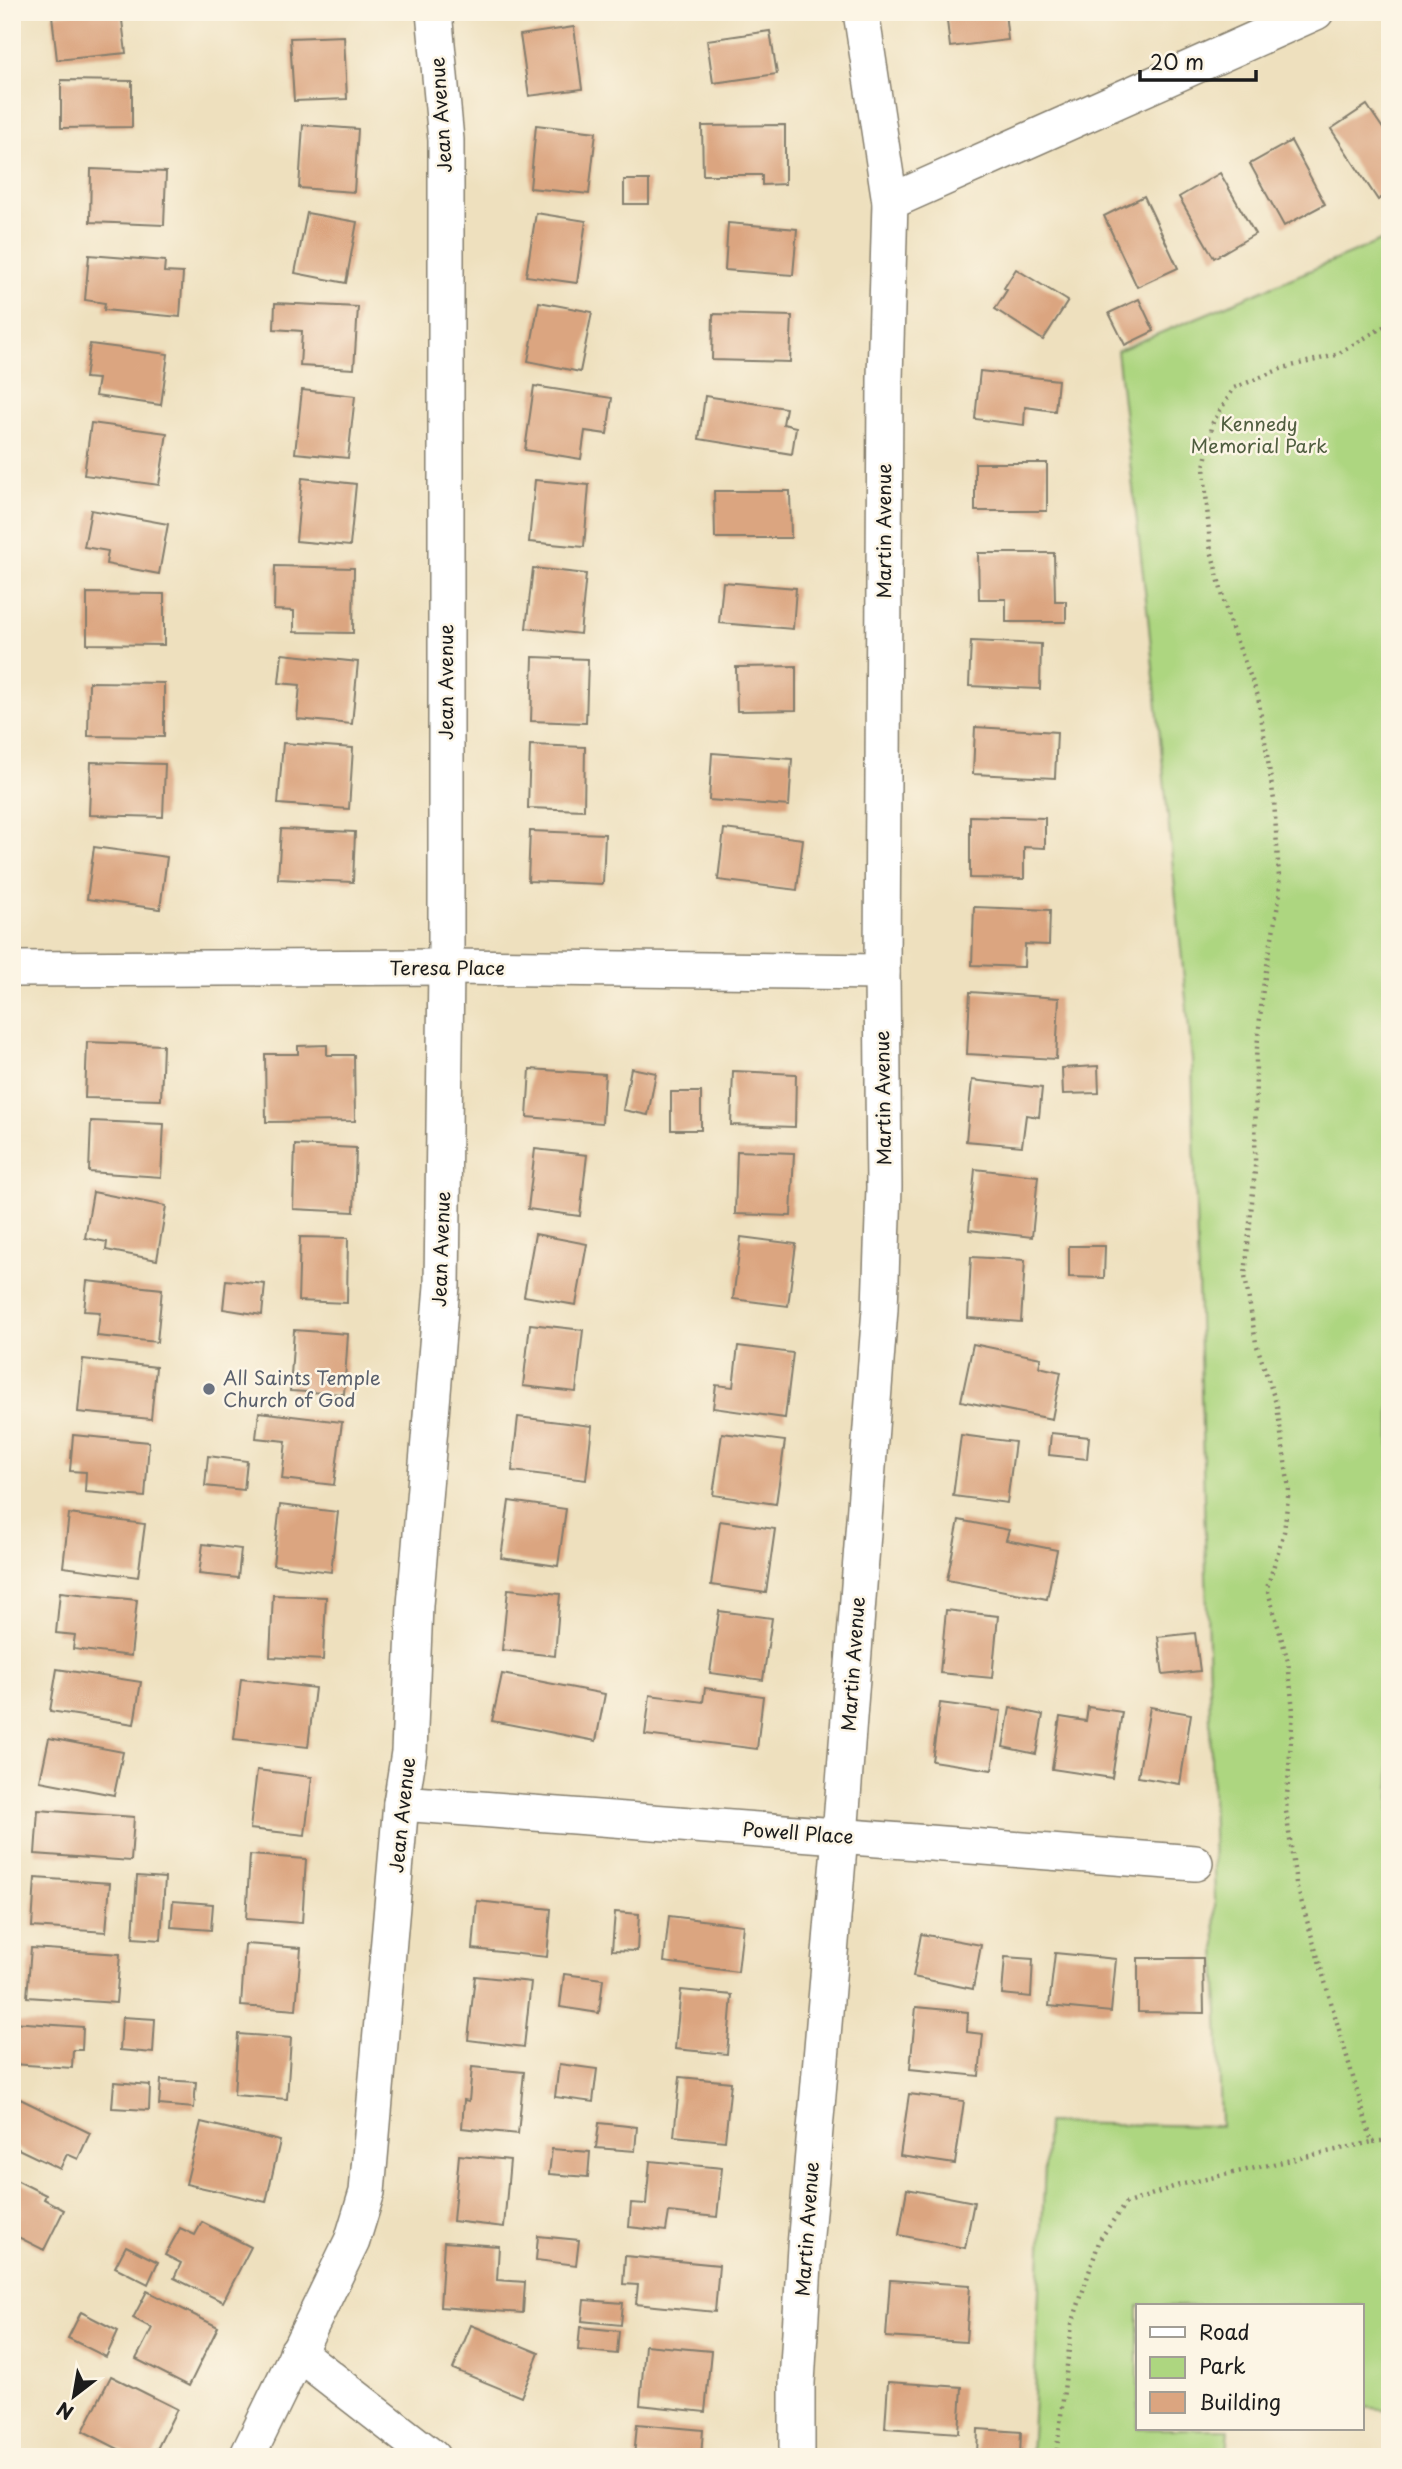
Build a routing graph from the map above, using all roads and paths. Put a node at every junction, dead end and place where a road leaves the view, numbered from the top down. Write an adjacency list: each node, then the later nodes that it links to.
1 (434, 12): 6 (street, Jean Avenue)
2 (861, 12): 4 (street)
3 (1316, 12): 4 (street)
4 (890, 202): 8 (street, Martin Avenue)
5 (1390, 323): 13 (path)
6 (446, 967): 7 (street, Teresa Place); 8 (street, Teresa Place); 9 (street, Jean Avenue)
7 (12, 969)
8 (882, 972): 10 (street, Martin Avenue)
9 (401, 1802): 10 (street, Powell Place); 14 (street, Jean Avenue)
10 (840, 1836): 11 (street, Powell Place); 17 (street, Martin Avenue)
11 (1195, 1863)
12 (1390, 2140): 13 (path)
13 (1372, 2142): 18 (path)
14 (297, 2353): 15 (street, Jean Avenue); 16 (street)
15 (247, 2457)
16 (432, 2457)
17 (797, 2457)
18 (1056, 2457)

